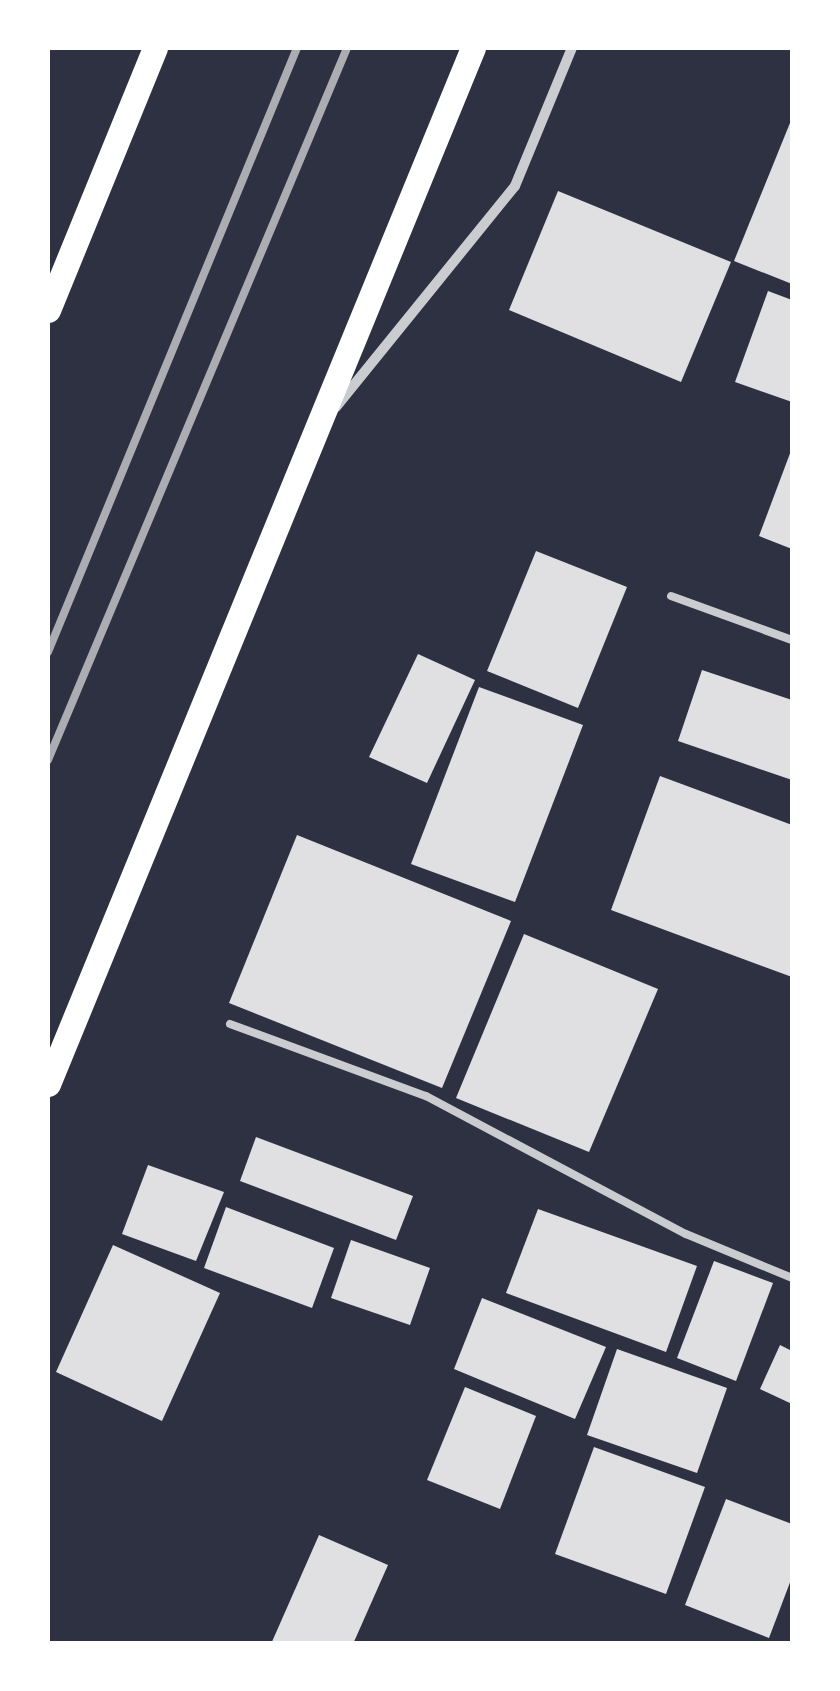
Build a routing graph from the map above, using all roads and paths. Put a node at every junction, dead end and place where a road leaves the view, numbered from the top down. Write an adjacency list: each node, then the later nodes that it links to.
1 (156, 48): 4 (main road)
2 (473, 48): 5 (main road)
3 (572, 48): 5 (street)
4 (48, 310)
5 (320, 427): 9 (main road)
6 (671, 596): 7 (lane)
7 (792, 640)
8 (230, 1024): 10 (lane)
9 (48, 1084)
10 (792, 1278)

